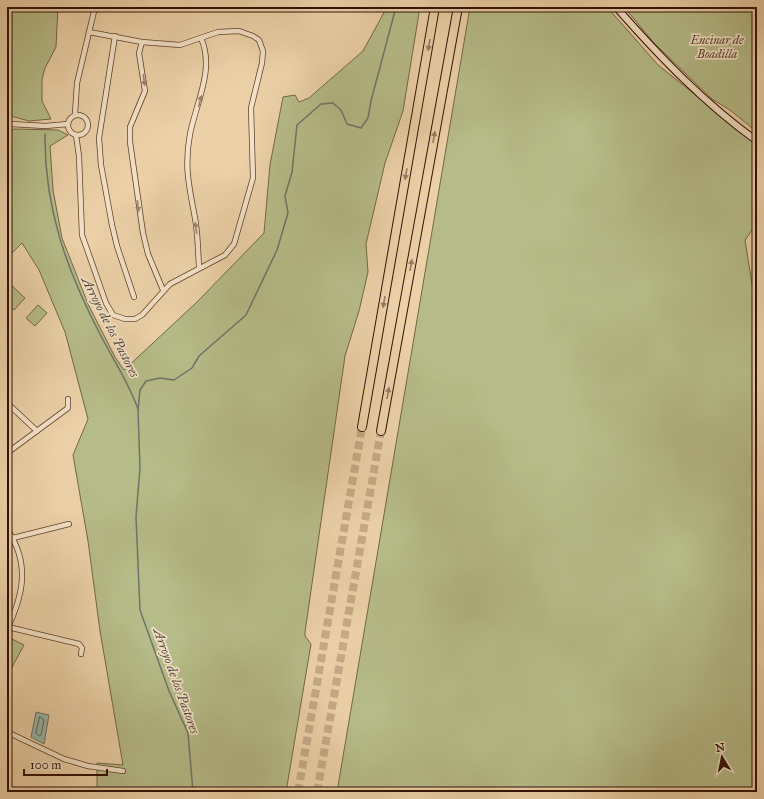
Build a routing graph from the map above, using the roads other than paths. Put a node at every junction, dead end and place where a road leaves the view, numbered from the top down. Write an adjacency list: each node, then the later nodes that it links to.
1 (95, 7): 5 (street)
2 (435, 7): 19 (highway, one-way to 19)
3 (458, 7): 21 (highway, one-way to 3)
4 (616, 7): 13 (street)
5 (89, 32): 6 (street); 9 (street)
6 (115, 36): 8 (street); 16 (street)
7 (201, 38): 8 (street); 14 (street, one-way to 7); 14 (street)
8 (142, 42): 15 (street, one-way to 15)
9 (75, 114): 11 (street); 12 (street)
10 (7, 121): 11 (street)
11 (68, 124): 12 (street)
12 (76, 135): 15 (street)
13 (757, 141)
14 (200, 267): 15 (street)
15 (163, 290)
16 (134, 297)
17 (68, 399): 20 (street)
18 (7, 403): 20 (street)
19 (362, 427)
20 (37, 431): 22 (street)
21 (381, 431)
22 (7, 453)
23 (68, 524): 25 (street)
24 (7, 529): 25 (street)
25 (13, 538): 26 (street)
26 (8, 628): 27 (street)
27 (81, 654)
28 (7, 732): 29 (street)
29 (123, 771)
30 (7, 787): 31 (street)
31 (17, 792)

